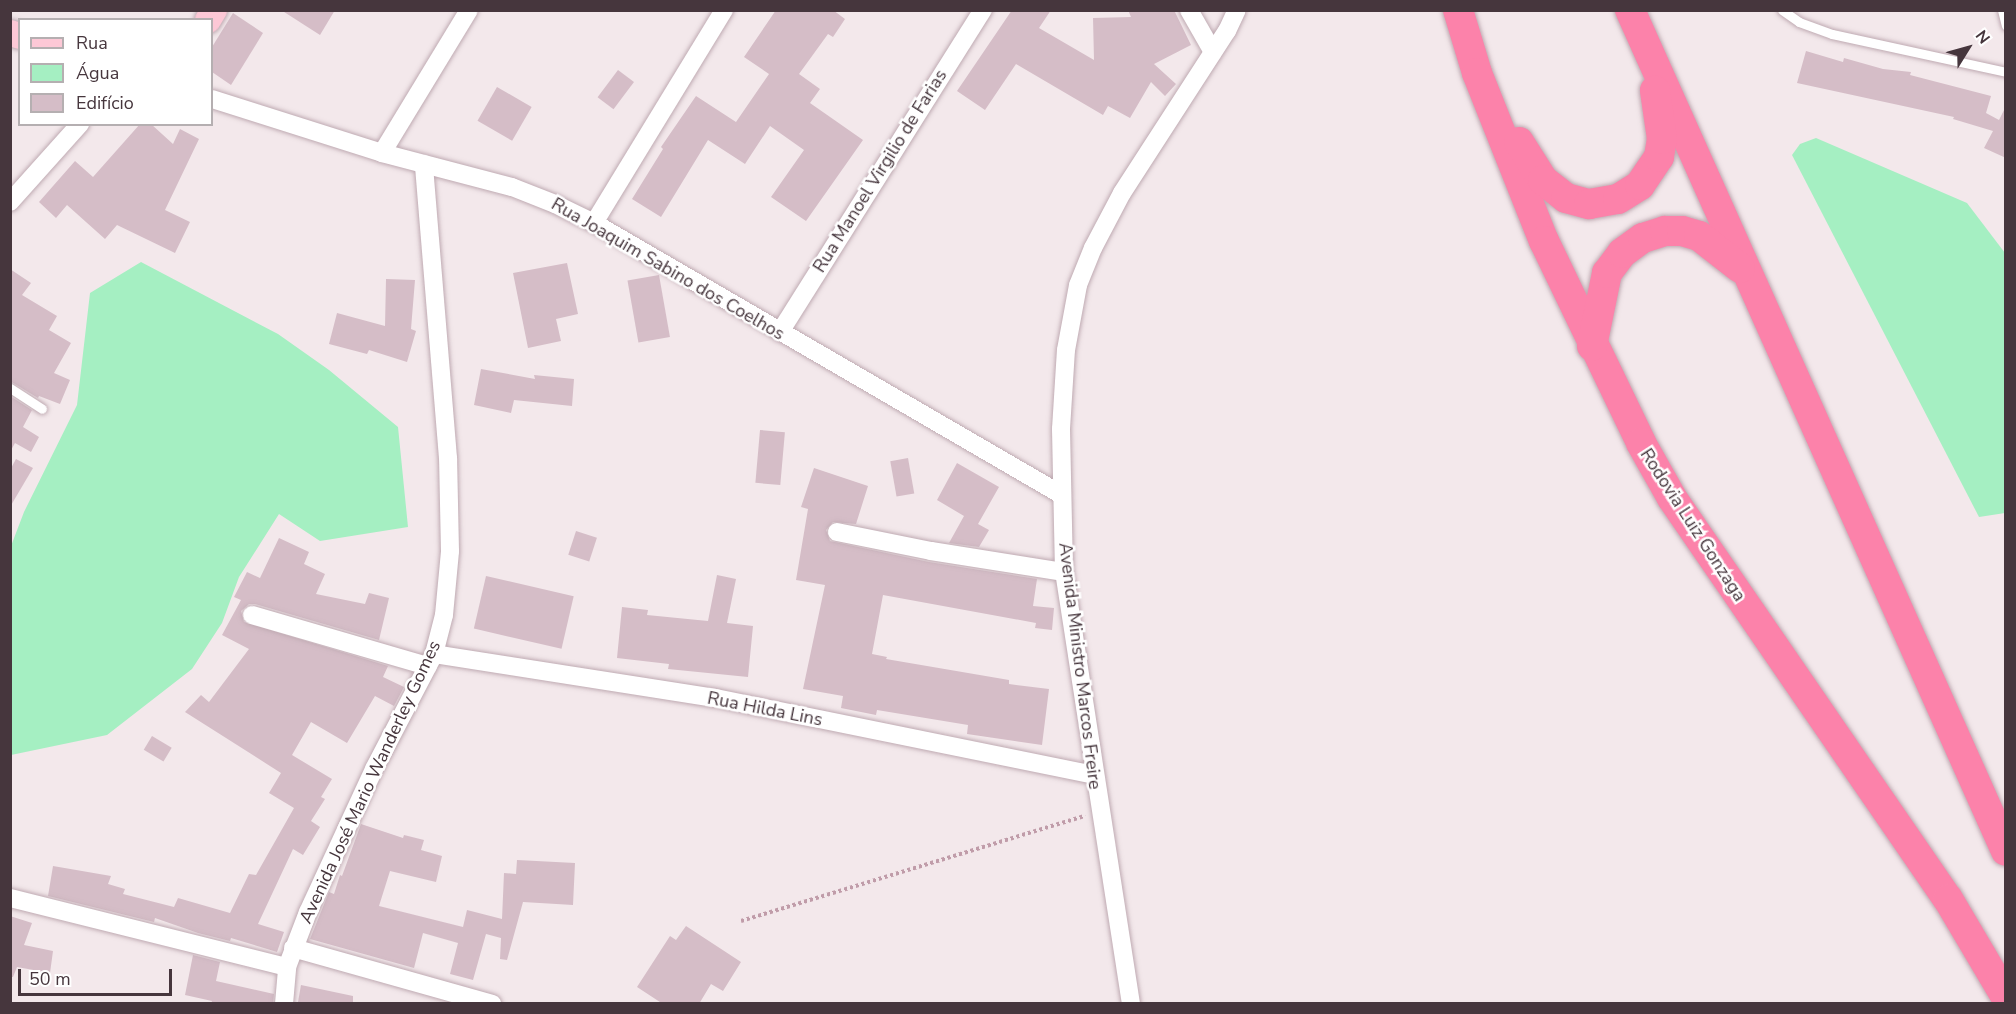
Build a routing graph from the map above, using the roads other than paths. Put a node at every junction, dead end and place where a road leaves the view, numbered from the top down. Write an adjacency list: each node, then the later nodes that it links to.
1 (469, 10): 17 (street)
2 (724, 10): 20 (street)
3 (983, 10): 22 (street, Rua Manoel Virgilio de Farias)
4 (1189, 10): 12 (street)
5 (1237, 10): 12 (street, Avenida Ministro Marcos Freire)
6 (1458, 10): 14 (highway, Rodovia Luiz Gonzaga)
7 (1630, 10): 11 (highway)
8 (1782, 10): 13 (lane)
9 (2002, 10): 10 (lane)
10 (2006, 26)
11 (1646, 47): 14 (highway); 21 (highway)
12 (1213, 52): 26 (street, Avenida Ministro Marcos Freire)
13 (2006, 72)
14 (1477, 73): 23 (highway, Rodovia Luiz Gonzaga)
15 (213, 99): 17 (street, Rua Joaquim Sabino dos Coelhos)
16 (78, 126): 19 (street)
17 (382, 153): 18 (street, Rua Joaquim Sabino dos Coelhos)
18 (424, 164): 20 (street, Rua Joaquim Sabino dos Coelhos); 30 (street, Avenida José Mario Wanderley Gomes)
19 (10, 202)
20 (594, 223): 22 (street, Rua Joaquim Sabino dos Coelhos)
21 (1747, 274): 23 (highway); 32 (highway)
22 (780, 332): 26 (street, Rua Joaquim Sabino dos Coelhos)
23 (1592, 346): 36 (highway, Rodovia Luiz Gonzaga)
24 (10, 388): 25 (lane)
25 (42, 409)
26 (1062, 495): 28 (street, Avenida Ministro Marcos Freire)
27 (837, 532): 28 (street)
28 (1064, 572): 31 (street, Avenida Ministro Marcos Freire)
29 (252, 615): 30 (street, Rua Hilda Lins)
30 (431, 660): 31 (street, Rua Hilda Lins); 34 (street, Avenida José Mario Wanderley Gomes)
31 (1094, 775): 39 (street, Avenida Ministro Marcos Freire)
32 (2006, 851)
33 (10, 897): 35 (street)
34 (293, 948): 35 (street, Avenida José Mario Wanderley Gomes); 38 (street)
35 (287, 967): 37 (street, Avenida José Mario Wanderley Gomes)
36 (2006, 997)
37 (284, 1004)
38 (492, 1004)
39 (1131, 1004)

